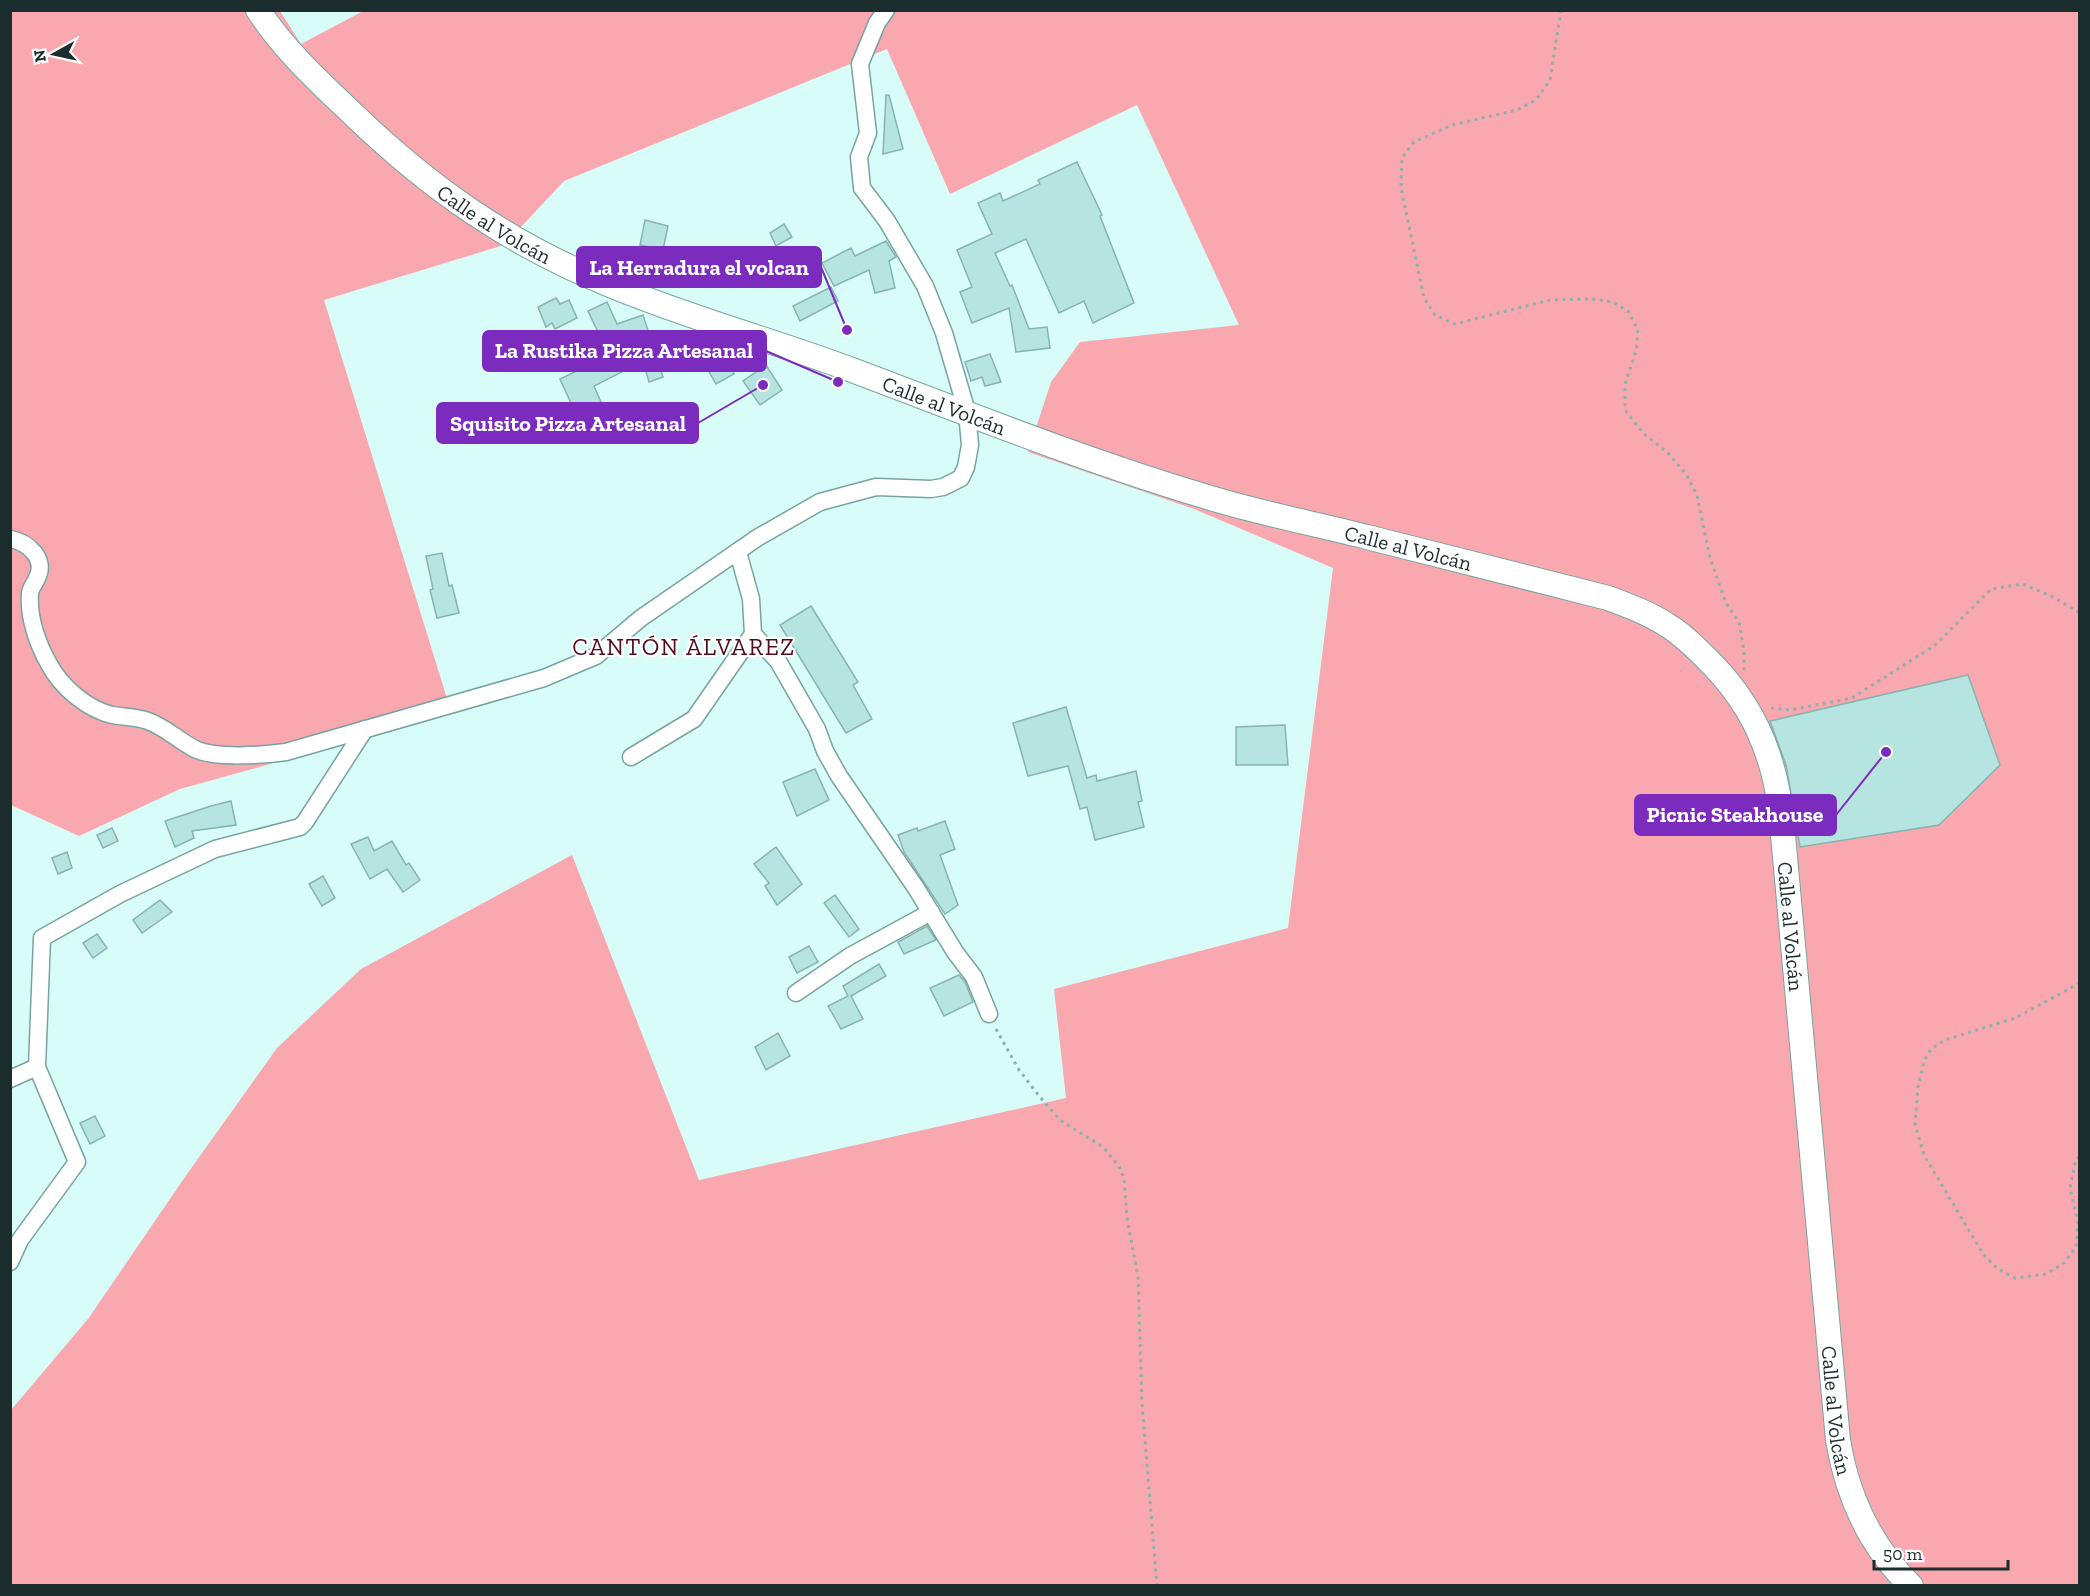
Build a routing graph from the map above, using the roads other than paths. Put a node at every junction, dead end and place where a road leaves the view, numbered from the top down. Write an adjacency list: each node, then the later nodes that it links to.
1 (258, 10): 3 (street, Calle al Volcán)
2 (886, 10): 3 (street)
3 (967, 412): 5 (street); 15 (street, Calle al Volcán)
4 (10, 539): 7 (street)
5 (738, 552): 6 (street); 7 (street)
6 (753, 634): 8 (street); 9 (street)
7 (365, 729): 12 (street)
8 (631, 758)
9 (931, 912): 10 (street); 11 (street)
10 (796, 993)
11 (989, 1014)
12 (37, 1067): 13 (street); 14 (street)
13 (10, 1078)
14 (10, 1262)
15 (1911, 1586)

